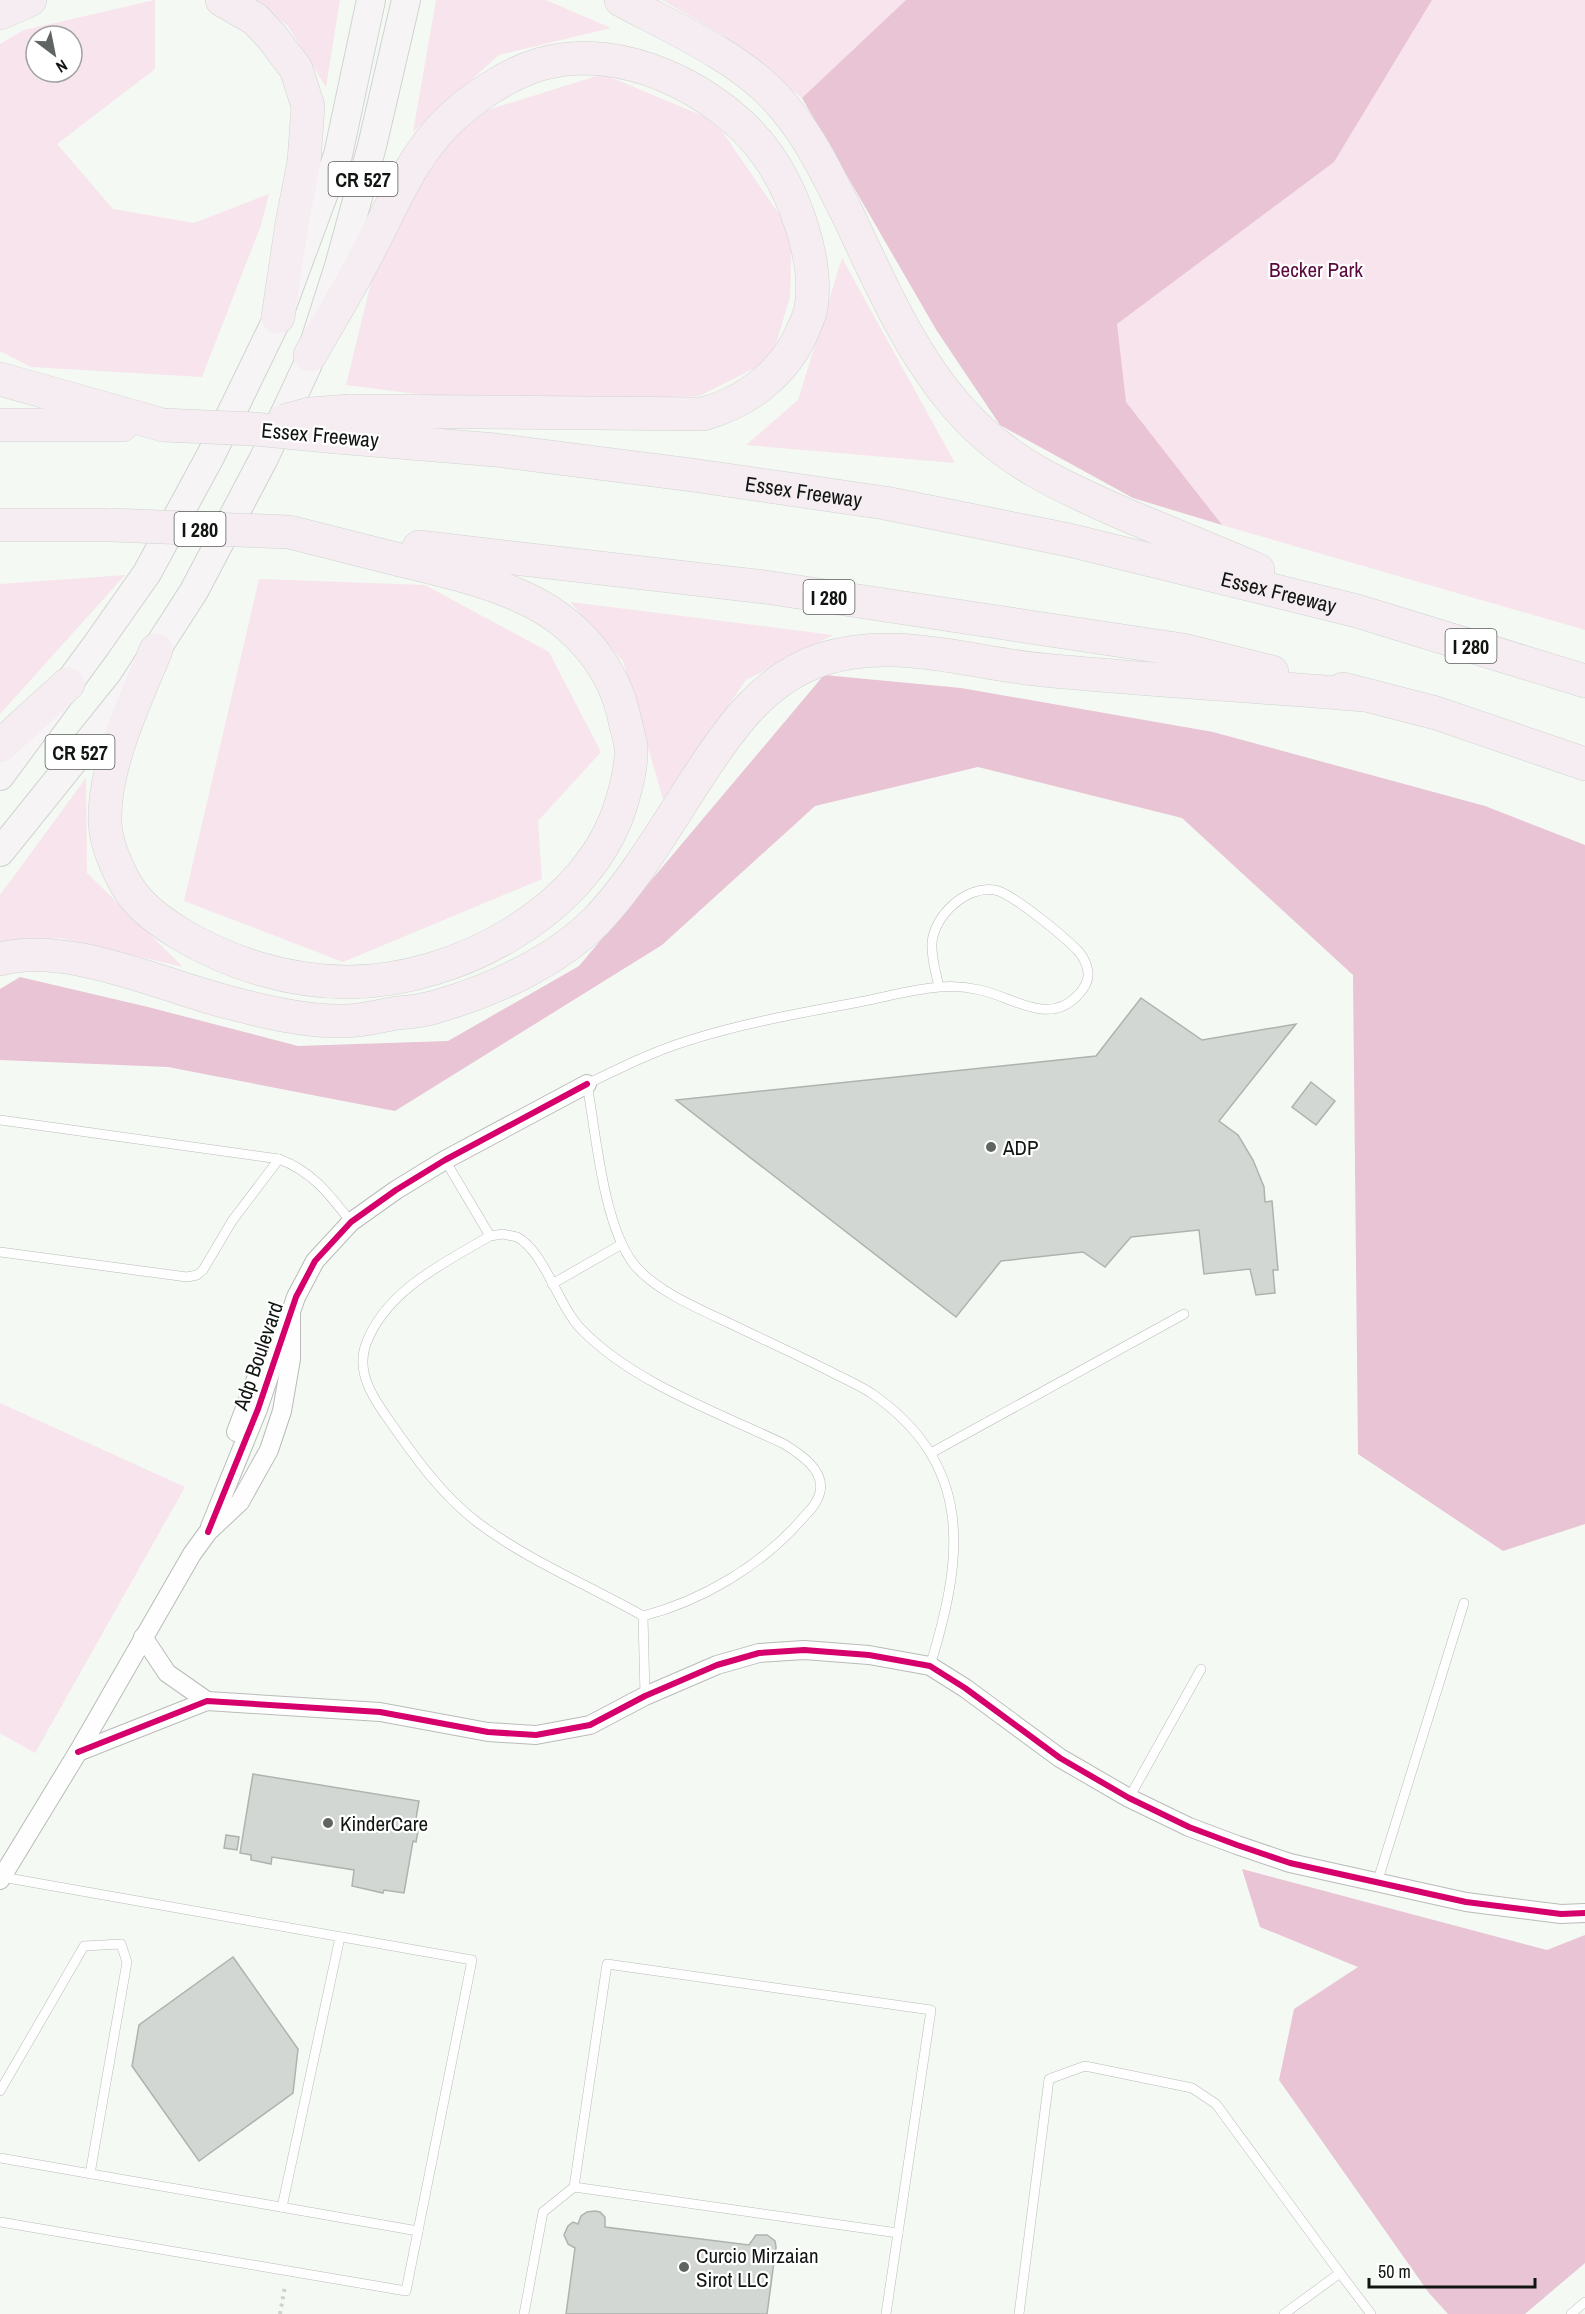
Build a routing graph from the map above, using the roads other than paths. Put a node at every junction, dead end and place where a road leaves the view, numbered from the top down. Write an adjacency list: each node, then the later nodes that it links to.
1 (30, 0): 6 (highway)
2 (222, 0): 7 (highway)
3 (371, 0): 7 (main road, CR 527)
4 (406, 0): 8 (main road, CR 527)
5 (621, 0): 17 (highway)
6 (0, 13)
7 (278, 317): 20 (main road, CR 527)
8 (310, 355): 10 (highway); 18 (main road, CR 527)
9 (0, 379): 12 (highway)
10 (343, 424): 12 (highway, Essex Freeway / I 280, bridge); 17 (highway, Essex Freeway / I 280)
11 (0, 425): 12 (highway, Essex Freeway / I 280)
12 (163, 425)
13 (45, 524): 14 (highway, I 280); 15 (highway); 16 (highway, I 280, bridge)
14 (0, 525)
15 (0, 531)
16 (289, 532): 18 (highway); 21 (highway, I 280)
17 (1357, 611): 19 (highway, Essex Freeway / I 280)
18 (156, 650): 25 (main road, CR 527)
19 (1585, 681)
20 (68, 684): 22 (highway); 24 (main road, CR 527)
21 (1364, 694): 23 (highway, I 280); 26 (highway)
22 (0, 746)
23 (1585, 764)
24 (0, 776)
25 (0, 852)
26 (0, 959)
27 (939, 987): 27 (lane); 28 (lane)
28 (587, 1084): 31 (street, Adp Boulevard); 34 (lane)
29 (0, 1120): 30 (lane)
30 (279, 1159): 32 (lane); 35 (lane)
31 (445, 1160): 32 (street, Adp Boulevard); 33 (lane)
32 (351, 1222): 37 (street, Adp Boulevard)
33 (490, 1236): 36 (lane); 42 (lane)
34 (622, 1244): 36 (lane); 39 (lane)
35 (0, 1252)
36 (552, 1284): 42 (lane)
37 (291, 1312): 40 (street, Adp Boulevard); 40 (street, Adp Boulevard)
38 (1184, 1314): 39 (lane)
39 (931, 1453): 44 (lane)
40 (208, 1532): 43 (street, Adp Boulevard)
41 (1464, 1603): 51 (lane)
42 (643, 1616): 46 (lane)
43 (143, 1637): 47 (street); 48 (street, Adp Boulevard)
44 (930, 1666): 46 (street); 49 (street)
45 (1201, 1670): 49 (lane)
46 (645, 1696): 47 (street)
47 (207, 1701): 48 (street)
48 (78, 1752): 50 (street, Adp Boulevard)
49 (1129, 1798): 51 (street)
50 (1, 1879): 53 (lane)
51 (1377, 1883): 52 (street)
52 (1585, 1913)
53 (340, 1937): 58 (lane); 60 (lane)
54 (0, 2091): 56 (lane)
55 (0, 2158): 56 (lane)
56 (90, 2174): 58 (lane)
57 (574, 2187): 61 (lane); 61 (lane); 64 (lane)
58 (282, 2208): 60 (lane)
59 (0, 2222): 60 (lane)
60 (418, 2231)
61 (898, 2233): 65 (lane)
62 (1340, 2273): 66 (lane); 67 (lane); 68 (lane)
63 (1585, 2302): 69 (lane)
64 (524, 2314)
65 (886, 2314)
66 (1019, 2314)
67 (1284, 2314)
68 (1371, 2314)
69 (1571, 2314)

